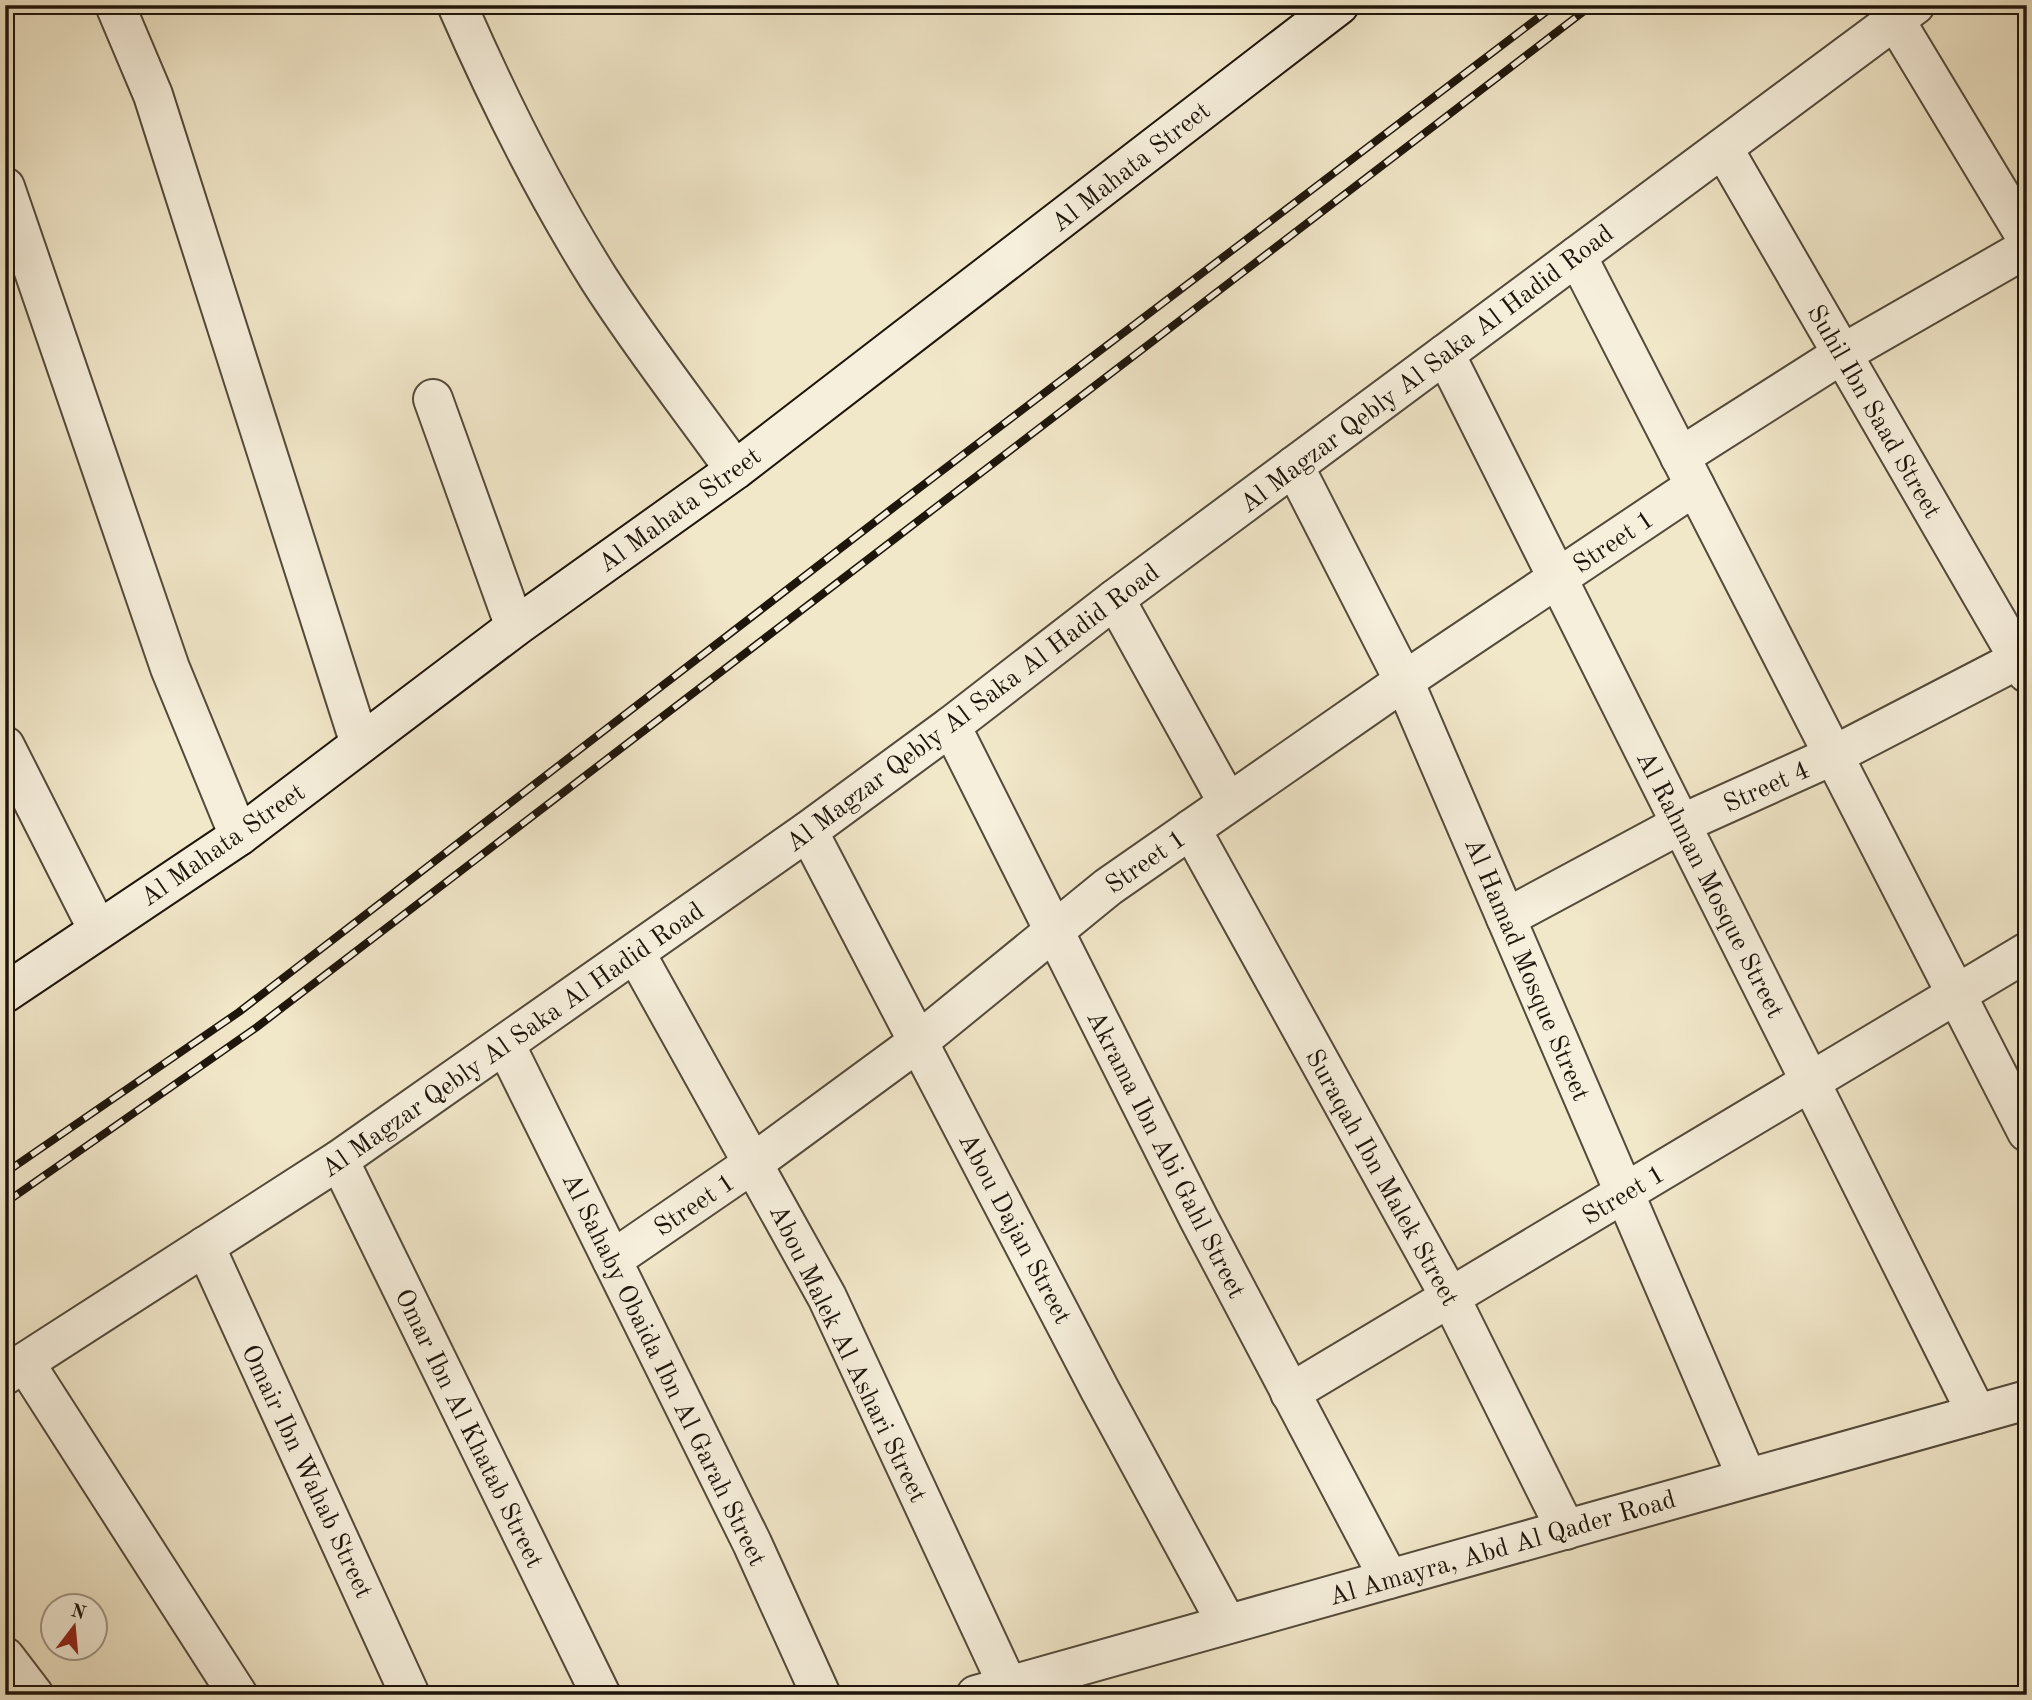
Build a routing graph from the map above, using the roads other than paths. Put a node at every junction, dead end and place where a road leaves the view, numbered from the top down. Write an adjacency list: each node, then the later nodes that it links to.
1 (115, 5): 22 (street)
2 (457, 5): 14 (street)
3 (1339, 5): 14 (street, Al Mahata Street)
4 (1905, 13): 5 (street, Al Magzar Qebly Al Saka Al Hadid Road); 7 (street)
5 (1723, 148): 9 (street, Al Magzar Qebly Al Saka Al Hadid Road); 11 (street, Suhil Ibn Saad Street)
6 (5, 187): 29 (street)
7 (2027, 239)
8 (2027, 248): 11 (street, Street 1)
9 (1577, 256): 10 (street, Al Magzar Qebly Al Saka Al Hadid Road); 15 (street)
10 (1445, 354): 13 (street, Al Magzar Qebly Al Saka Al Hadid Road); 16 (street, Al Rahman Mosque Street)
11 (1842, 355): 15 (street, Street 1); 19 (street, Suhil Ibn Saad Street)
12 (433, 399): 18 (street)
13 (1294, 466): 17 (street, Al Magzar Qebly Al Saka Al Hadid Road); 20 (street, Al Hamad Mosque Street)
14 (735, 470): 18 (street, Al Mahata Street)
15 (1688, 472): 16 (street, Street 1); 24 (street)
16 (1558, 578): 20 (street, Street 1); 26 (street, Al Rahman Mosque Street)
17 (1115, 599): 21 (street, Al Magzar Qebly Al Saka Al Hadid Road); 25 (street)
18 (515, 627): 22 (street, Al Mahata Street)
19 (2024, 663): 24 (street, Street 4)
20 (1404, 681): 25 (street, Street 1); 30 (street, Al Hamad Mosque Street)
21 (951, 726): 28 (street, Al Magzar Qebly Al Saka Al Hadid Road); 32 (street, Akrama Ibn Abi Gahl Street)
22 (360, 744): 29 (street, Al Mahata Street)
23 (5, 746): 31 (street)
24 (1834, 755): 26 (street, Street 4); 36 (street)
25 (1228, 803): 27 (street, Street 1)
26 (1681, 824): 30 (street, Street 4); 39 (street, Al Rahman Mosque Street)
27 (1191, 829): 32 (street, Street 1); 46 (street, Suraqah Ibn Malek Street)
28 (808, 831): 34 (street, Al Magzar Qebly Al Saka Al Hadid Road); 37 (street, Abou Dajan Street)
29 (239, 836): 31 (street, Al Mahata Street)
30 (1506, 918): 43 (street, Al Hamad Mosque Street)
31 (98, 930): 35 (street, Al Mahata Street)
32 (1053, 931): 37 (street, Street 1); 48 (street, Akrama Ibn Abi Gahl Street)
33 (2027, 952): 36 (street, Street 1)
34 (636, 954): 38 (street, Al Magzar Qebly Al Saka Al Hadid Road); 42 (street, Abou Malek Al Ashari Street)
35 (5, 993)
36 (1956, 994): 39 (street, Street 1); 40 (street)
37 (918, 1042): 42 (street, Street 1); 54 (street, Abou Dajan Street)
38 (505, 1044): 41 (street, Al Magzar Qebly Al Saka Al Hadid Road); 45 (street, Al Sahaby Obaida Ibn Al Garah Street)
39 (1810, 1081): 43 (street, Street 1); 50 (street, Al Rahman Mosque Street)
40 (2027, 1132)
41 (339, 1160): 44 (street, Al Magzar Qebly Al Saka Al Hadid Road); 60 (street, Omar Ibn Al Khatab Street)
42 (752, 1164): 45 (street, Street 1); 56 (street, Abou Malek Al Ashari Street)
43 (1625, 1193): 46 (street, Street 1); 51 (street, Al Hamad Mosque Street)
44 (205, 1246): 47 (street, Al Magzar Qebly Al Saka Al Hadid Road); 59 (street, Omair Ibn Wahab Street)
45 (612, 1260): 61 (street, Al Sahaby Obaida Ibn Al Garah Street)
46 (1450, 1297): 48 (street, Street 1); 52 (street, Suraqah Ibn Malek Street)
47 (15, 1369): 58 (street)
48 (1290, 1393): 53 (street, Akrama Ibn Abi Gahl Street)
49 (2027, 1399): 50 (street, Al Amayra, Abd Al Qader Road)
50 (1977, 1413): 51 (street, Al Amayra, Abd Al Qader Road)
51 (1747, 1478): 52 (street, Al Amayra, Abd Al Qader Road)
52 (1566, 1530): 53 (street, Al Amayra, Abd Al Qader Road)
53 (1389, 1579): 54 (street, Al Amayra, Abd Al Qader Road)
54 (1227, 1624): 56 (street, Al Amayra, Abd Al Qader Road)
55 (5, 1657): 57 (street)
56 (992, 1690)
57 (34, 1695)
58 (238, 1695)
59 (410, 1695)
60 (601, 1695)
61 (821, 1695)

